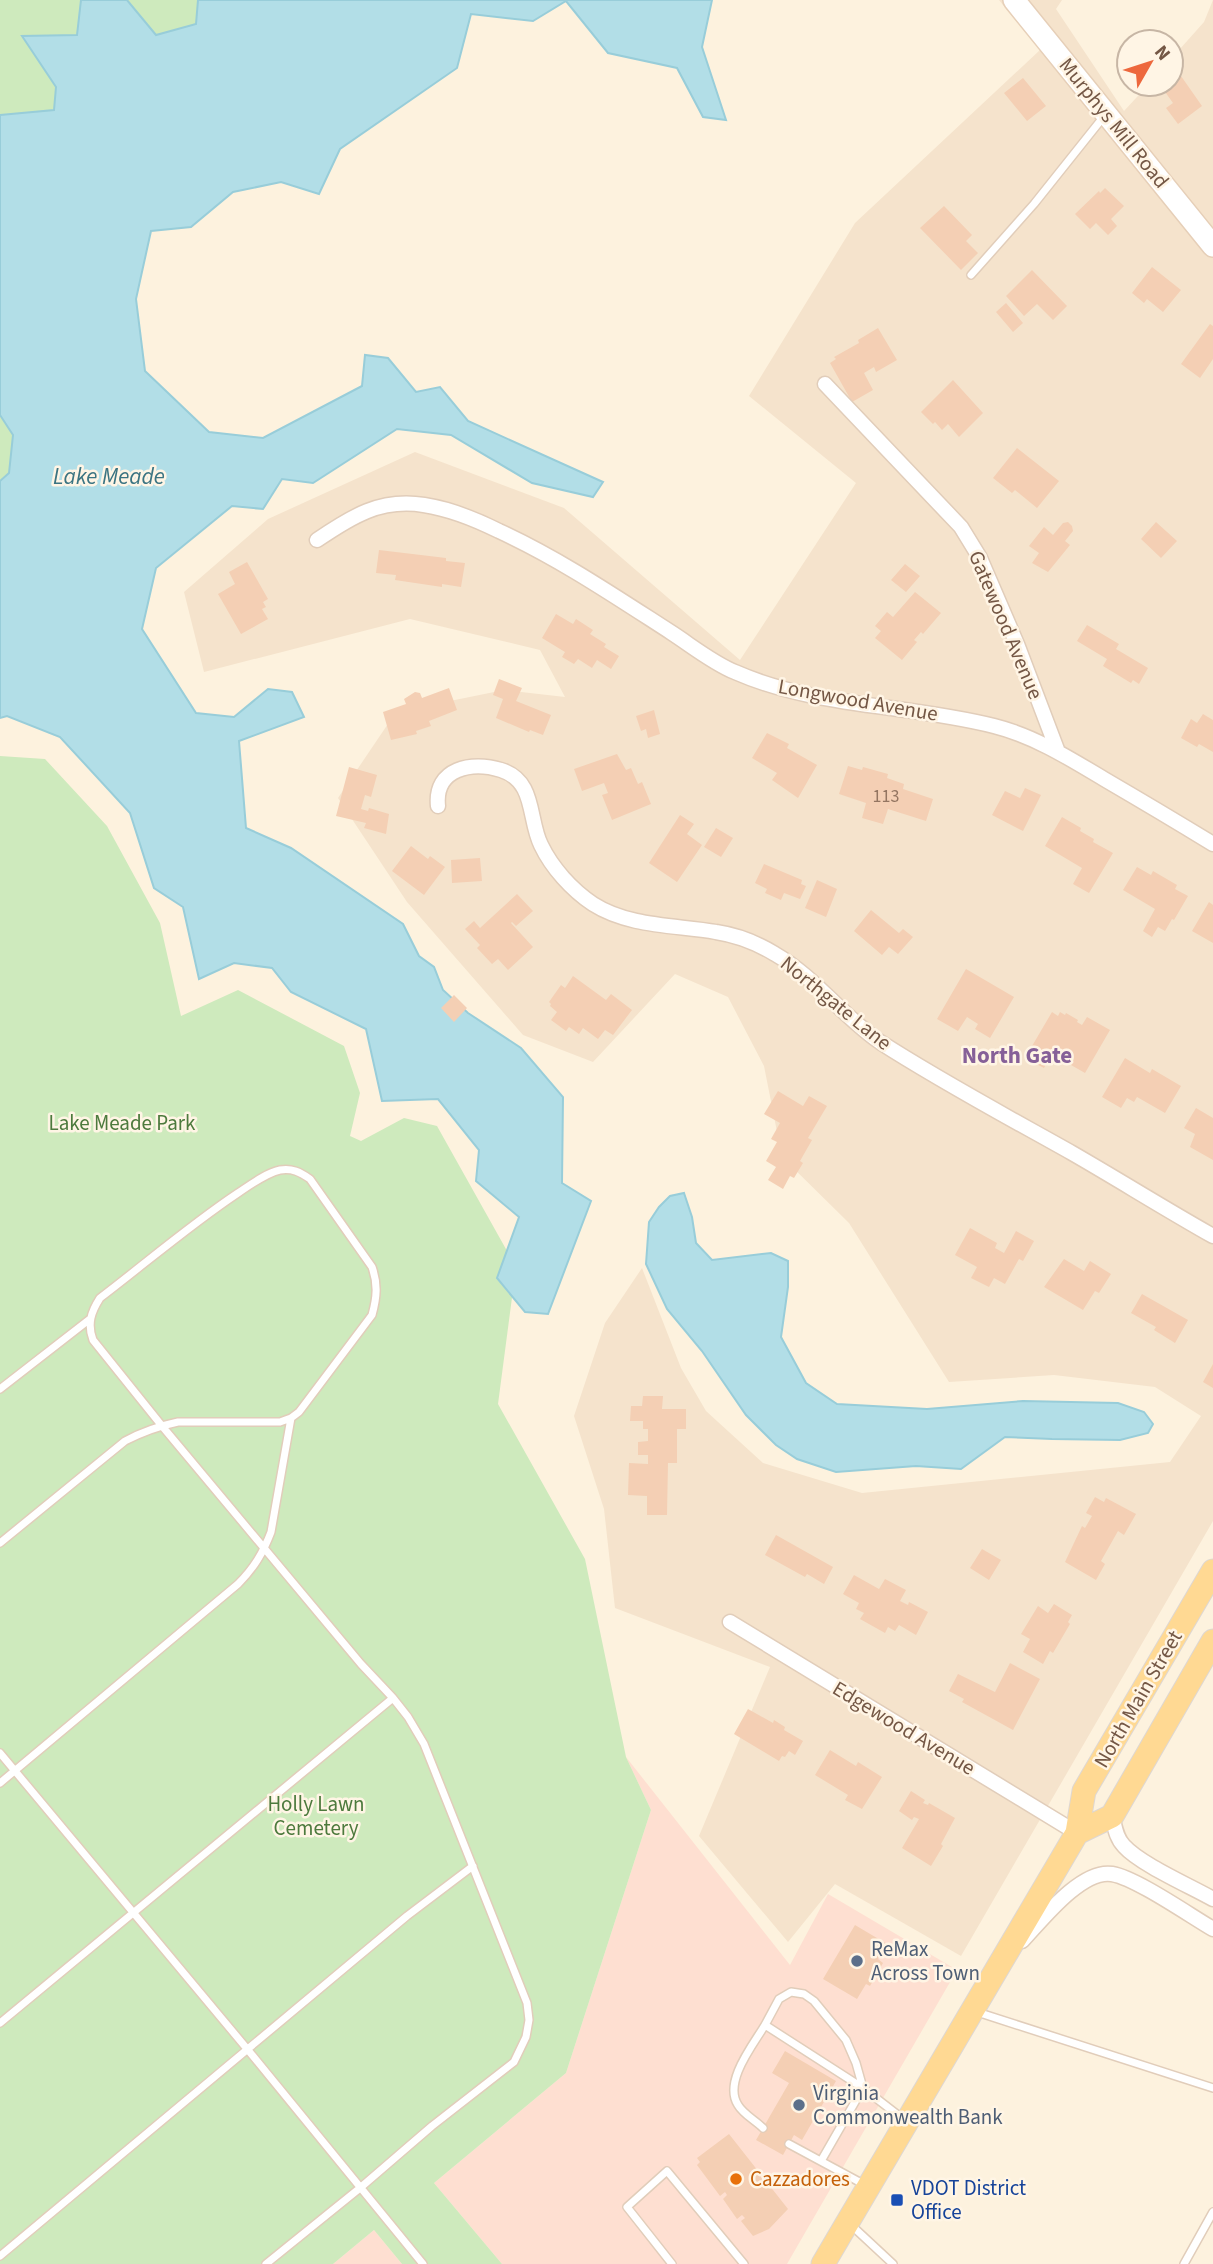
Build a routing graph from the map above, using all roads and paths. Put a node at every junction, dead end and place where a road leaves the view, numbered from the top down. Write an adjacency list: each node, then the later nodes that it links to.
1 (1014, 0): 2 (street, Murphys Mill Road)
2 (1106, 114): 3 (street, Murphys Mill Road); 4 (lane)
3 (1213, 246)
4 (971, 275)
5 (825, 384): 7 (street, Gatewood Avenue)
6 (317, 540): 7 (street, Longwood Avenue)
7 (1058, 752): 9 (street, Longwood Avenue)
8 (438, 806): 10 (street, Northgate Lane)
9 (1213, 844)
10 (1213, 1236)
11 (90, 1319): 12 (lane); 13 (lane); 14 (lane)
12 (0, 1389)
13 (291, 1418): 14 (lane); 16 (lane)
14 (162, 1426): 15 (lane); 16 (lane)
15 (0, 1543)
16 (265, 1550): 20 (lane); 22 (lane)
17 (1213, 1571): 25 (main road, North Main Street)
18 (730, 1622): 25 (street, Edgewood Avenue)
19 (1213, 1641): 24 (main road, North Main Street)
20 (393, 1698): 26 (lane); 28 (lane)
21 (0, 1753): 22 (lane)
22 (14, 1771): 23 (lane); 28 (lane)
23 (0, 1783)
24 (1112, 1816): 25 (main road); 27 (street)
25 (1077, 1833): 30 (main road, North Main Street)
26 (473, 1866): 34 (lane); 42 (lane)
27 (1213, 1899)
28 (134, 1913): 32 (lane); 34 (lane)
29 (1213, 1929): 30 (street)
30 (997, 1968): 31 (main road, North Main Street)
31 (971, 2010): 36 (lane); 37 (main road, North Main Street)
32 (0, 2022)
33 (765, 2025): 35 (lane); 35 (lane); 38 (lane)
34 (248, 2050): 42 (lane); 45 (lane)
35 (863, 2088): 37 (lane); 40 (lane)
36 (1213, 2088)
37 (906, 2121): 41 (main road, North Main Street)
38 (763, 2128)
39 (789, 2144): 40 (lane)
40 (821, 2161): 41 (lane)
41 (868, 2186): 44 (main road, North Main Street)
42 (360, 2188): 46 (lane); 47 (lane)
43 (1213, 2212): 52 (lane)
44 (847, 2222): 50 (main road, North Main Street); 51 (lane)
45 (0, 2256)
46 (266, 2264)
47 (423, 2264)
48 (672, 2264): 49 (lane)
49 (744, 2264)
50 (823, 2264)
51 (892, 2264)
52 (1184, 2264)

